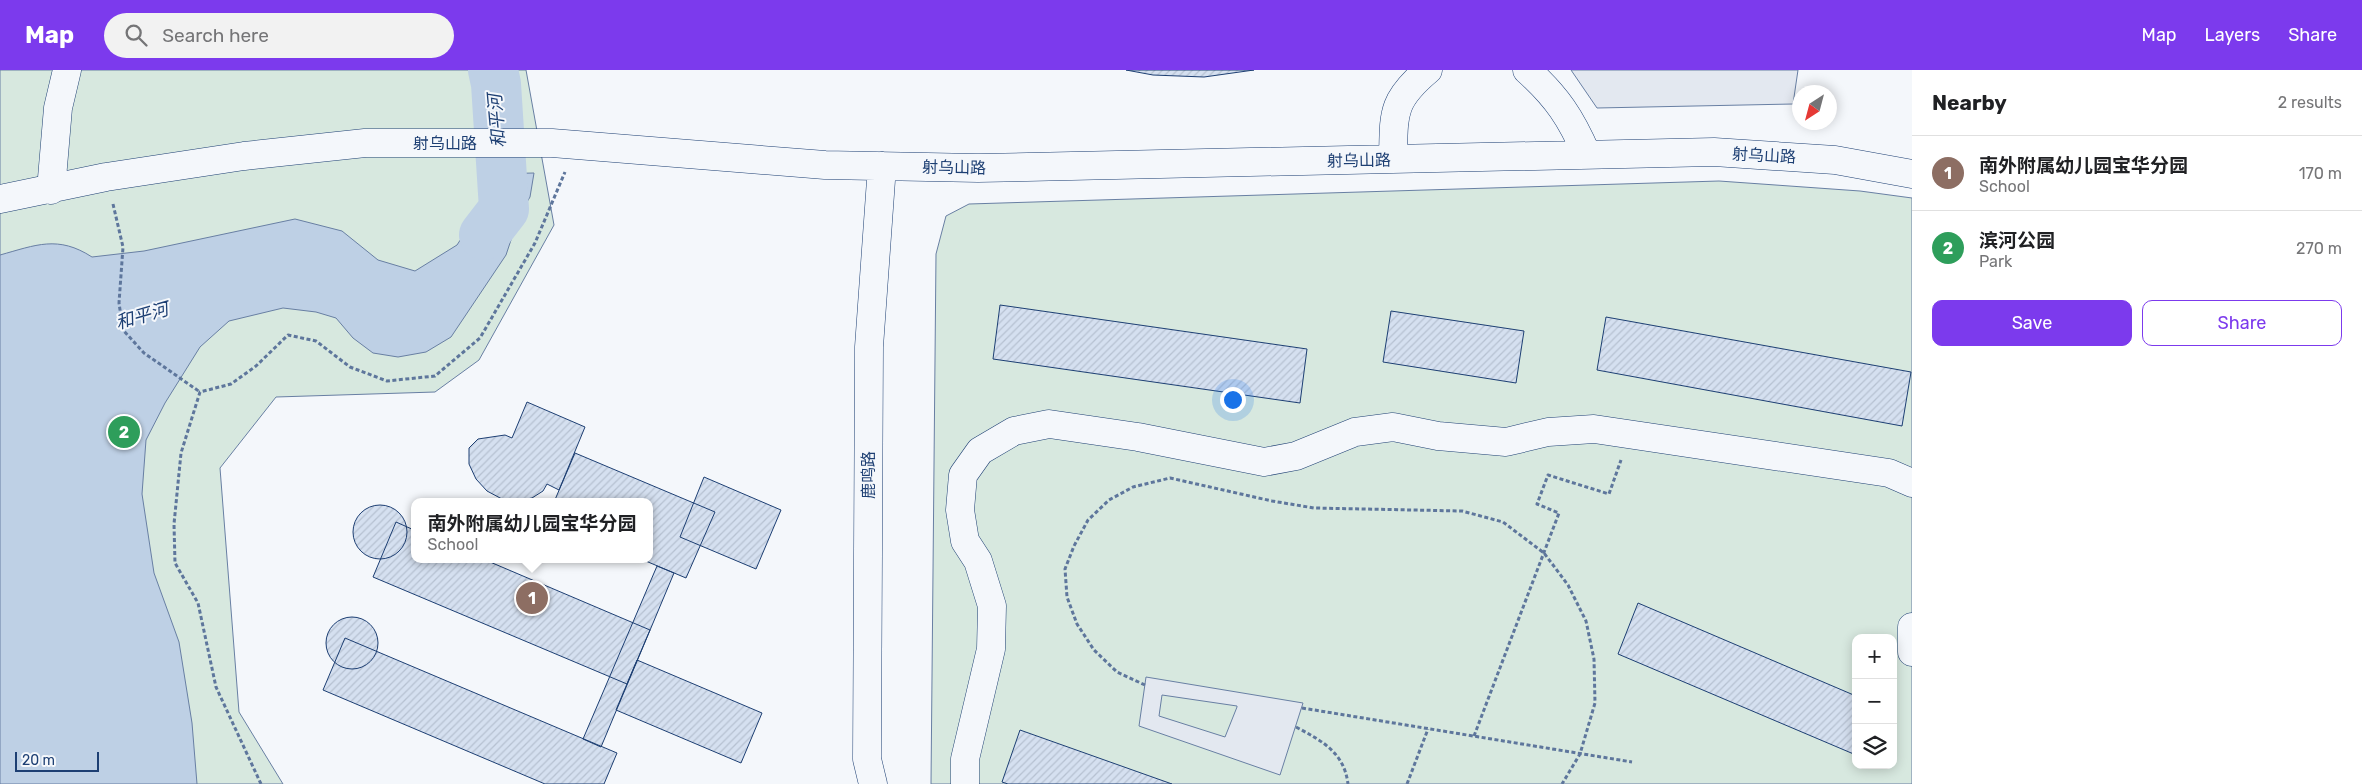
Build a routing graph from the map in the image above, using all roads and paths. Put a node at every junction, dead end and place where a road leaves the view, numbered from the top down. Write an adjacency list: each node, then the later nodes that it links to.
1 (67, 70): 10 (street)
2 (1428, 70): 6 (street)
3 (1527, 70): 5 (street)
4 (562, 144): 7 (street, 射乌山路); 9 (street, 射乌山路); 12 (path)
5 (1587, 155): 6 (street, 射乌山路); 8 (street, 射乌山路)
6 (1393, 159): 7 (street, 射乌山路)
7 (882, 166): 26 (street, 鹿鸣路)
8 (1912, 174)
9 (106, 177): 10 (street, 射乌山路); 12 (path)
10 (51, 190): 11 (street, 射乌山路)
11 (0, 199)
12 (200, 392): 25 (path)
13 (1630, 434): 14 (street); 15 (path); 27 (street)
14 (1912, 483)
15 (1544, 553): 18 (path); 22 (path); 23 (path)
16 (1912, 627): 17 (street)
17 (1912, 652)
18 (1145, 685)
19 (1302, 708): 21 (path)
20 (1296, 727): 28 (path)
21 (1428, 729): 22 (path); 29 (path)
22 (1474, 736): 23 (path)
23 (1580, 754): 24 (path); 30 (path)
24 (1632, 762)
25 (261, 784)
26 (873, 784)
27 (965, 784)
28 (1348, 784)
29 (1407, 784)
30 (1562, 784)

